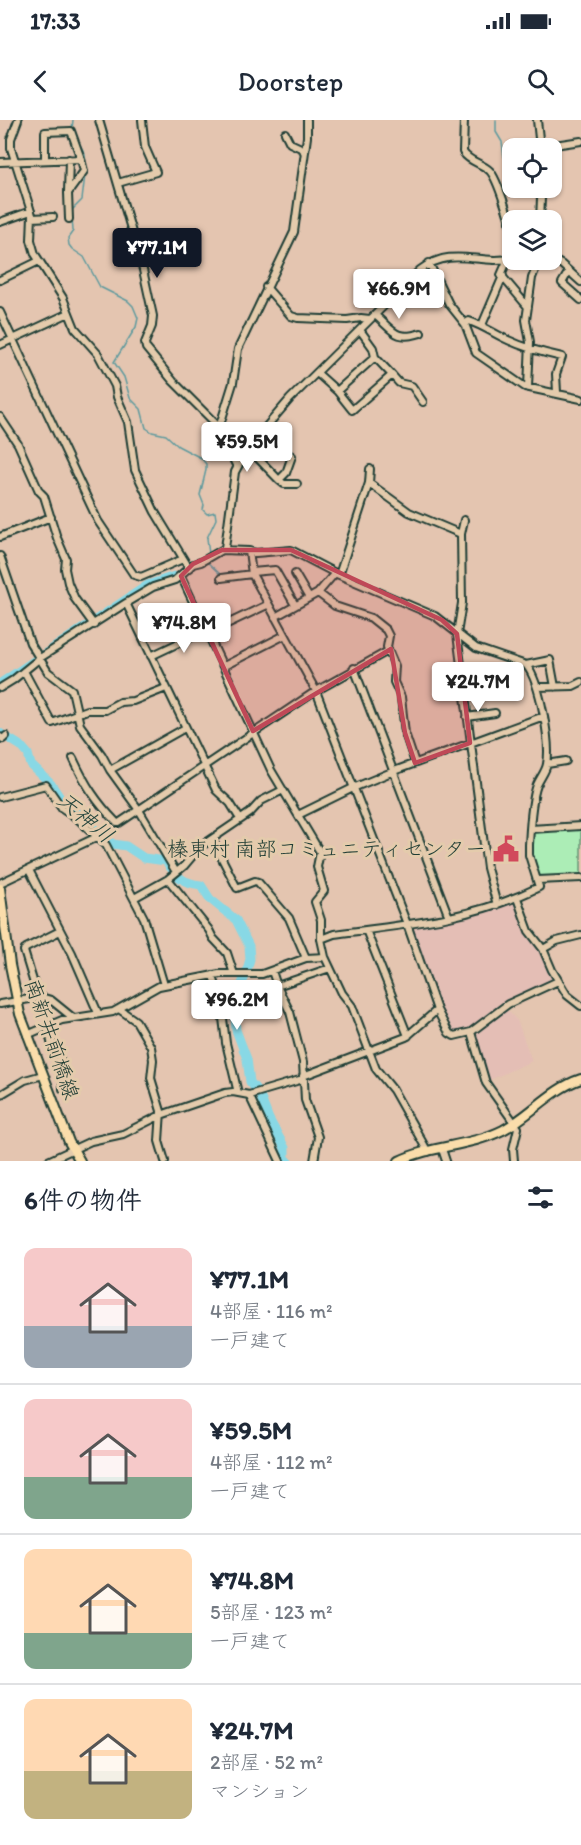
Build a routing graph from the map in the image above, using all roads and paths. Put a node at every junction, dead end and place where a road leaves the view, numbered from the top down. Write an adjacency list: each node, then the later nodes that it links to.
1 (18, 120): 14 (street)
2 (99, 120): 17 (street)
3 (142, 120): 17 (street)
4 (307, 120): 11 (street)
5 (464, 120): 19 (street)
6 (537, 120): 8 (street)
7 (285, 133): 11 (street)
8 (539, 138)
9 (581, 141): 10 (street)
10 (562, 144)
11 (304, 153): 36 (street)
12 (69, 159): 13 (street); 15 (street); 18 (street)
13 (81, 159): 15 (street); 18 (street)
14 (14, 160): 15 (street); 16 (street); 20 (street)
15 (45, 160)
16 (0, 162)
17 (118, 183): 58 (street)
18 (68, 193): 22 (street)
19 (504, 210)
20 (31, 214): 21 (street); 23 (street); 25 (street)
21 (53, 217)
22 (69, 219)
23 (0, 222)
24 (502, 258): 26 (street)
25 (39, 261): 32 (street); 40 (street)
26 (429, 263): 35 (street); 42 (street)
27 (562, 266): 30 (street)
28 (503, 270): 31 (street)
29 (535, 270): 38 (street)
30 (569, 271): 33 (street); 37 (street)
31 (503, 276): 38 (street); 43 (street)
32 (0, 280)
33 (581, 282)
34 (370, 284): 35 (street)
35 (404, 286): 41 (street)
36 (266, 287): 41 (street); 58 (street)
37 (581, 300)
38 (528, 307): 48 (street)
39 (0, 312): 46 (street)
40 (69, 313): 46 (street); 73 (street)
41 (372, 317): 44 (street); 45 (street)
42 (465, 324): 43 (street); 52 (street)
43 (482, 325): 48 (street)
44 (360, 330): 49 (street); 50 (street)
45 (422, 333)
46 (13, 339): 47 (street); 73 (street)
47 (0, 345)
48 (530, 349): 52 (street); 54 (street)
49 (375, 357): 51 (street); 53 (street)
50 (317, 373): 53 (street); 59 (street)
51 (392, 375): 53 (street); 56 (street)
52 (528, 387): 54 (street)
53 (337, 391)
54 (557, 392): 55 (street)
55 (581, 399)
56 (423, 402)
57 (0, 417): 66 (street)
58 (220, 428): 61 (street)
59 (260, 434): 60 (street); 63 (street)
60 (248, 448): 61 (street); 63 (street)
61 (237, 467): 70 (street)
62 (370, 469): 64 (street)
63 (279, 480): 65 (street)
64 (369, 483): 68 (street); 77 (street)
65 (297, 484)
66 (51, 517): 69 (street); 86 (street)
67 (464, 520): 68 (street)
68 (461, 534): 88 (street)
69 (0, 537)
70 (222, 550): 71 (street); 74 (street)
71 (249, 550): 75 (street); 77 (street)
72 (0, 556): 92 (street)
73 (183, 559): 74 (street)
74 (189, 568): 78 (street)
75 (252, 573): 79 (street); 83 (street); 84 (street)
76 (295, 574): 81 (street)
77 (337, 574): 80 (street); 88 (street)
78 (181, 576): 82 (street); 87 (street)
79 (221, 578)
80 (318, 593): 81 (street); 90 (street)
81 (309, 598): 84 (street)
82 (126, 603): 86 (street); 91 (street)
83 (267, 604): 85 (street); 87 (street)
84 (295, 605): 85 (street)
85 (275, 617): 89 (street)
86 (94, 625): 92 (street)
87 (207, 632): 91 (street); 94 (street)
88 (457, 634): 93 (street); 104 (street)
89 (285, 635): 94 (street); 103 (street)
90 (388, 651): 95 (street); 114 (street)
91 (151, 656): 101 (street)
92 (40, 658): 96 (street); 106 (street)
93 (526, 665): 98 (street); 99 (street)
94 (224, 666): 110 (street)
95 (354, 668): 103 (street); 118 (street)
96 (24, 671): 100 (street); 106 (street)
97 (581, 682): 99 (street)
98 (537, 687): 99 (street); 107 (street)
99 (555, 687)
100 (0, 688)
101 (166, 688): 106 (street); 109 (street)
102 (509, 689): 104 (street)
103 (316, 691): 110 (street); 119 (street)
104 (464, 695): 108 (street)
105 (495, 713): 108 (street)
106 (78, 714): 117 (street)
107 (544, 716): 111 (street); 115 (street)
108 (467, 717): 111 (street)
109 (186, 728): 116 (street); 117 (street)
110 (253, 731): 116 (street); 120 (street)
111 (470, 743): 114 (street); 138 (street)
112 (73, 758): 122 (street)
113 (566, 761): 115 (street)
114 (415, 763): 118 (street)
115 (547, 764): 126 (street)
116 (204, 766): 122 (street); 124 (street)
117 (110, 770): 122 (street)
118 (394, 771): 119 (street); 139 (street)
119 (353, 788): 123 (street); 140 (street)
120 (283, 790): 123 (street); 124 (street)
121 (0, 796): 127 (street)
122 (139, 810): 130 (street)
123 (298, 816): 144 (street)
124 (240, 819): 128 (street)
125 (581, 826): 126 (street)
126 (530, 829): 133 (street)
127 (97, 837): 129 (street); 136 (street)
128 (212, 839): 130 (street); 147 (street)
129 (29, 870): 134 (street); 142 (street)
130 (176, 872): 132 (street)
131 (581, 878): 133 (street)
132 (168, 879): 136 (street); 150 (street)
133 (538, 880): 137 (street)
134 (0, 883)
135 (0, 888): 156 (main road, 南新井前橋線)
136 (134, 898): 153 (street)
137 (517, 898): 138 (street); 145 (street)
138 (496, 904): 139 (street)
139 (449, 917): 140 (street)
140 (407, 924): 141 (street); 160 (street)
141 (366, 930): 144 (street); 166 (street)
142 (60, 931): 155 (street); 161 (street)
143 (581, 935): 145 (street)
144 (321, 939): 146 (street)
145 (543, 949): 152 (street)
146 (325, 957): 147 (street); 148 (street)
147 (306, 958): 149 (street)
148 (330, 968): 154 (street); 167 (street)
149 (272, 971): 150 (street); 154 (street)
150 (234, 974): 151 (street)
151 (213, 975): 153 (street); 172 (street)
152 (558, 981): 158 (street); 164 (street)
153 (164, 985): 159 (street)
154 (277, 986): 169 (street)
155 (38, 997): 156 (street); 162 (street)
156 (17, 1001): 157 (street); 165 (main road, 南新井前橋線)
157 (0, 1004)
158 (581, 1006)
159 (119, 1009): 161 (street); 175 (street)
160 (437, 1010): 164 (street); 166 (street)
161 (98, 1013): 162 (street)
162 (72, 1017): 163 (street)
163 (48, 1026): 165 (street); 171 (street)
164 (471, 1032): 176 (street)
165 (27, 1035): 168 (main road, 南新井前橋線)
166 (408, 1036): 167 (street)
167 (370, 1050): 169 (street); 179 (street)
168 (43, 1075): 173 (street); 177 (main road, 南新井前橋線)
169 (303, 1077): 174 (street); 184 (street)
170 (581, 1079): 176 (main road)
171 (63, 1089)
172 (238, 1093): 174 (street); 175 (street)
173 (0, 1095)
174 (249, 1095): 183 (street)
175 (161, 1115): 177 (street); 182 (street)
176 (515, 1122): 178 (main road); 187 (street)
177 (73, 1149): 180 (street); 181 (main road, 南新井前橋線)
178 (442, 1149): 179 (main road); 186 (street)
179 (428, 1152): 185 (main road)
180 (48, 1161)
181 (80, 1161)
182 (165, 1161)
183 (280, 1161)
184 (314, 1161)
185 (399, 1161)
186 (446, 1161)
187 (514, 1161)

